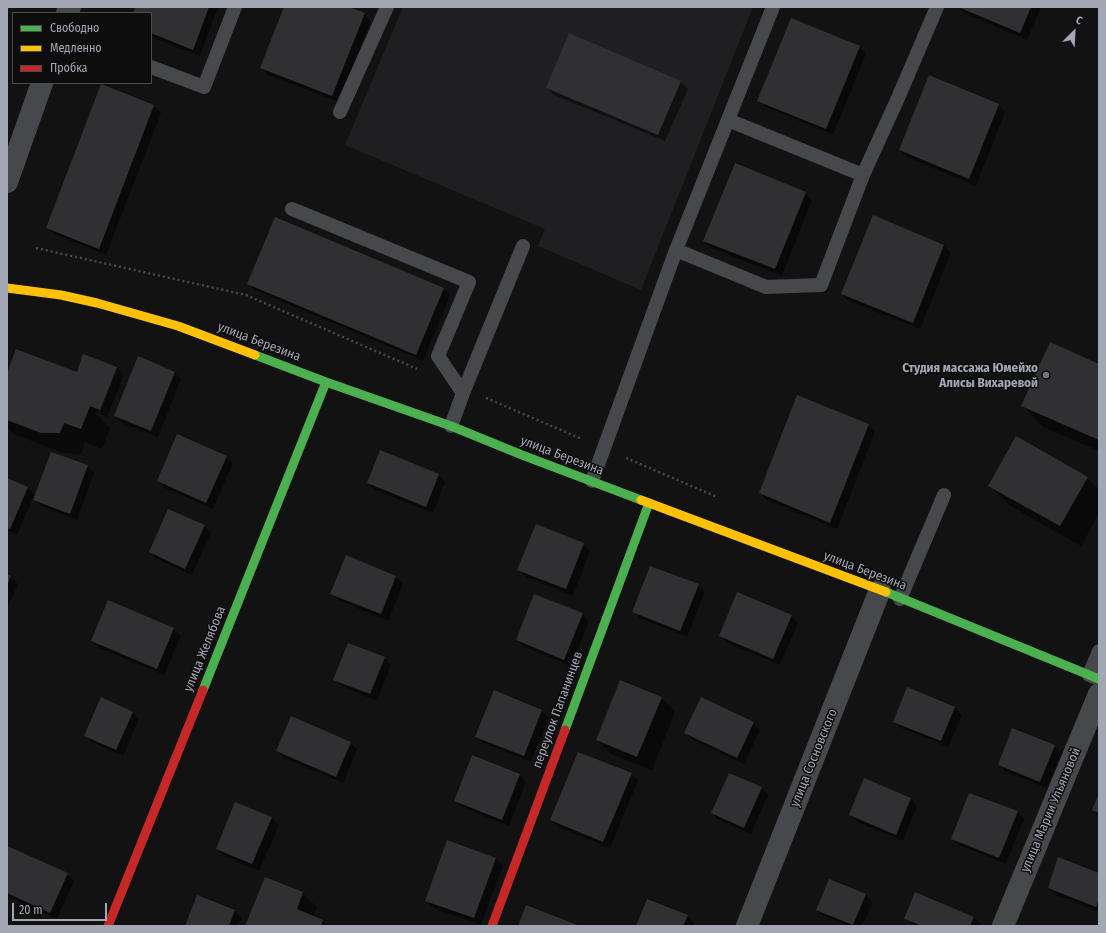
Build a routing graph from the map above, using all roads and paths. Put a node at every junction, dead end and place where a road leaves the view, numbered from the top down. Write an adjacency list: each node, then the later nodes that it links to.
1 (235, 7): 5 (lane)
2 (387, 7): 7 (lane)
3 (773, 7): 8 (lane)
4 (937, 7): 9 (lane)
5 (152, 68)
6 (42, 84): 10 (street)
7 (340, 112)
8 (728, 120): 9 (lane); 13 (lane)
9 (863, 175): 13 (lane)
10 (7, 182)
11 (292, 209): 16 (lane)
12 (523, 246): 16 (lane)
13 (676, 250): 18 (lane)
14 (7, 288): 15 (street, улица Березина)
15 (326, 382): 17 (street, улица Березина); 24 (street, улица Желябова)
16 (463, 394): 17 (lane)
17 (451, 426): 18 (street, улица Березина)
18 (592, 481): 20 (street, улица Березина)
19 (944, 495): 21 (lane)
20 (649, 504): 21 (street, улица Березина); 25 (street, переулок Папанинцев)
21 (890, 594): 23 (street, улица Березина); 26 (street, улица Сосновского)
22 (1099, 651): 23 (lane)
23 (1096, 682): 27 (street, улица Марии Ульяновой)
24 (108, 926)
25 (492, 926)
26 (747, 926)
27 (1003, 926)

